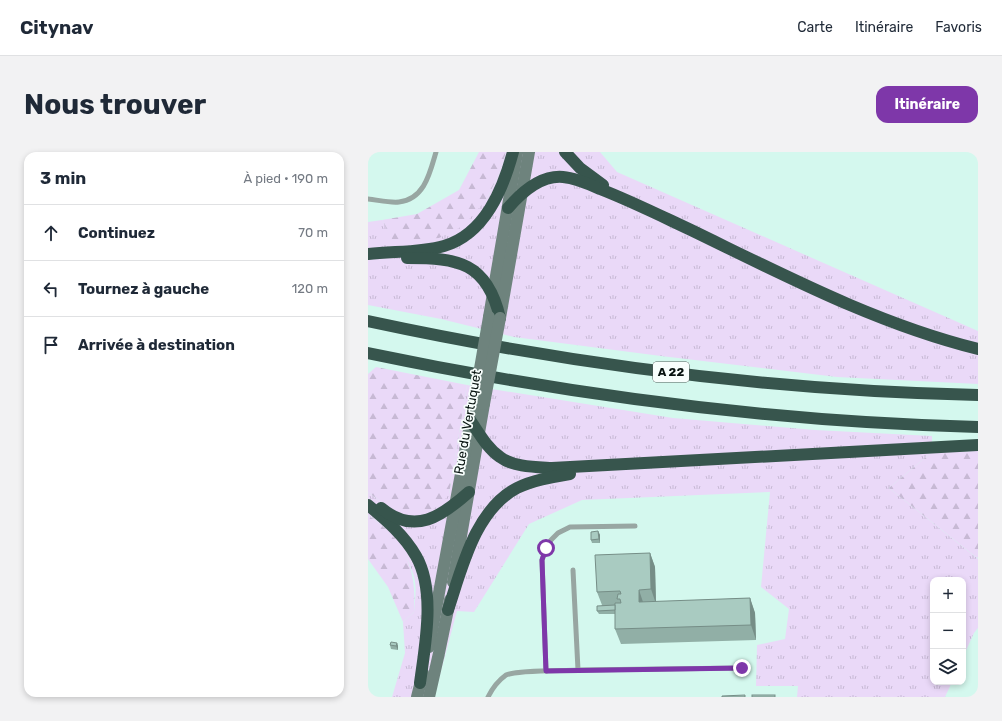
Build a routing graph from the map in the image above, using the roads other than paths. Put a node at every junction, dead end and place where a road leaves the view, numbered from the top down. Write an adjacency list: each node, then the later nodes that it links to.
1 (436, 152): 7 (lane)
2 (514, 152): 10 (highway)
3 (517, 152): 9 (street, Rue du Vertuquet)
4 (529, 152): 6 (street, Rue du Vertuquet)
5 (565, 152): 8 (highway)
6 (522, 194): 8 (highway); 9 (highway); 13 (street, Rue du Vertuquet)
7 (368, 199)
8 (626, 199): 15 (highway)
9 (508, 208): 12 (street, Rue du Vertuquet)
10 (368, 254)
11 (368, 258): 12 (highway)
12 (493, 295): 13 (street, Rue du Vertuquet)
13 (495, 317): 18 (street, Rue du Vertuquet, bridge)
14 (368, 321): 17 (highway, A 22)
15 (978, 349)
16 (368, 353): 20 (highway)
17 (978, 395)
18 (479, 403): 19 (street, Rue du Vertuquet); 21 (street, Rue du Vertuquet)
19 (470, 420): 21 (highway); 27 (street, Rue du Vertuquet)
20 (978, 427)
21 (479, 434): 23 (highway); 24 (street, Rue du Vertuquet)
22 (978, 445): 23 (highway)
23 (618, 465): 30 (highway)
24 (469, 492): 27 (highway); 30 (street, Rue du Vertuquet)
25 (368, 497): 27 (highway)
26 (368, 505): 34 (highway)
27 (454, 505): 34 (street, Rue du Vertuquet)
28 (635, 526): 33 (lane)
29 (573, 570): 32 (lane)
30 (448, 610): 36 (street, Rue du Vertuquet)
31 (742, 668): 32 (lane)
32 (578, 670): 33 (lane)
33 (546, 671): 37 (lane)
34 (420, 683): 35 (street, Rue du Vertuquet)
35 (417, 697)
36 (428, 697)
37 (488, 697)

